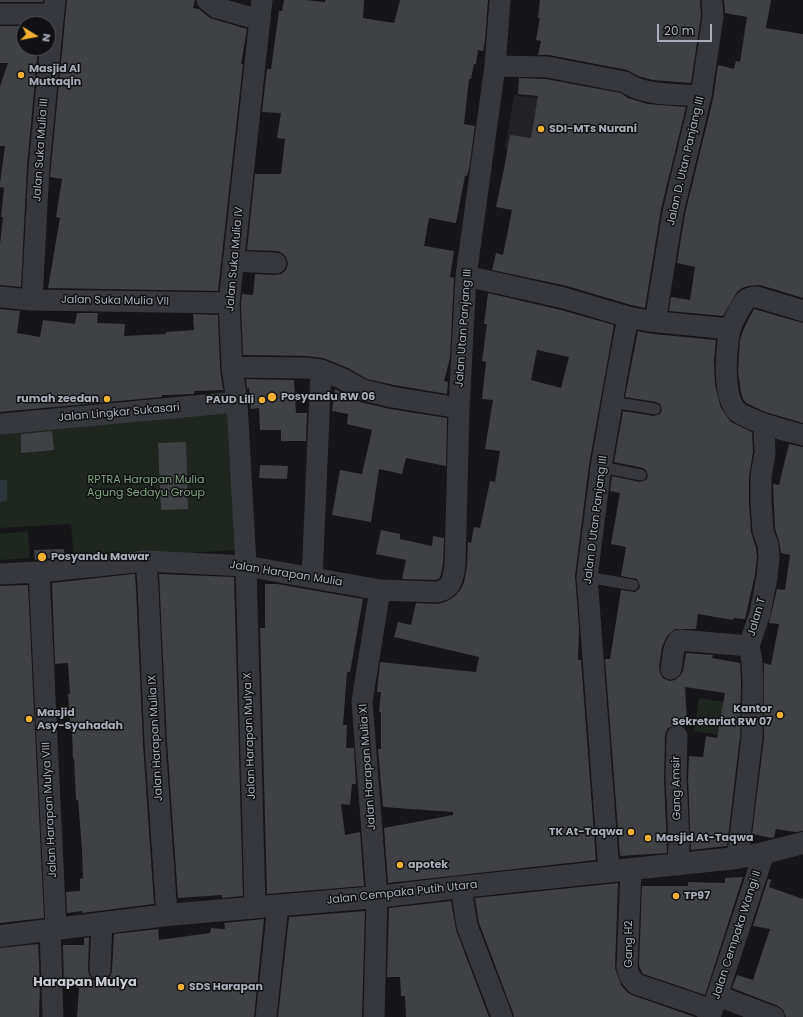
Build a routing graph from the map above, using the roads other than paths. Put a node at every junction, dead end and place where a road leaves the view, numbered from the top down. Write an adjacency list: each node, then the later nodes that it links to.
1 (207, 0): 5 (street)
2 (500, 0): 7 (street, Jalan Utan Panjang III)
3 (712, 0): 8 (street, Jalan D. Utan Panjang III)
4 (54, 7): 6 (street); 13 (street, Jalan Suka Mulia III)
5 (261, 10): 9 (street, Jalan Suka Mulia IV)
6 (0, 14)
7 (495, 66): 8 (street); 11 (street, Jalan Utan Panjang III)
8 (701, 96): 17 (street, Jalan D. Utan Panjang III)
9 (233, 261): 10 (street); 14 (street, Jalan Suka Mulia IV)
10 (276, 263)
11 (466, 276): 16 (street); 23 (street, Jalan Utan Panjang III)
12 (0, 297): 13 (street, Jalan Suka Mulia VII)
13 (32, 300): 14 (street, Jalan Suka Mulia VII)
14 (229, 303): 19 (street, Jalan Suka Mulia IV)
15 (803, 311): 18 (street)
16 (628, 317): 17 (street); 22 (street, Jalan D Utan Panjang III)
17 (654, 322): 18 (street)
18 (730, 329): 26 (street)
19 (232, 367): 20 (street); 21 (street, Jalan Suka Mulia IV)
20 (321, 370): 23 (street); 35 (street)
21 (237, 402): 25 (street, Jalan Lingkar Sukasari); 31 (street, Jalan Suka Mulia IV)
22 (612, 402): 24 (lane); 28 (street, Jalan D Utan Panjang III)
23 (459, 408): 37 (street, Jalan Utan Panjang III)
24 (655, 409)
25 (0, 424)
26 (764, 425): 27 (street); 38 (street, Jalan T)
27 (803, 435)
28 (601, 467): 29 (lane); 34 (street, Jalan D Utan Panjang III)
29 (641, 475)
30 (146, 561): 31 (street, Jalan Harapan Mulia); 32 (street, Jalan Harapan Mulia); 51 (street, Jalan Harapan Mulia IX)
31 (246, 566): 35 (street, Jalan Harapan Mulia); 50 (street, Jalan Harapan Mulya X)
32 (39, 572): 33 (street, Jalan Harapan Mulia); 53 (street, Jalan Harapan Mulya VIII)
33 (0, 574)
34 (587, 577): 36 (lane); 46 (street, Jalan D Utan Panjang III)
35 (312, 578): 37 (street, Jalan Harapan Mulia)
36 (633, 585)
37 (380, 590): 48 (street, Jalan Harapan Mulia XI)
38 (749, 646): 39 (street); 43 (street, Jalan T)
39 (671, 669)
40 (677, 736): 44 (street, Gang Amsir)
41 (803, 843): 42 (street, Jalan Cempaka Putih Utara)
42 (764, 853): 43 (street, Jalan Cempaka Putih Utara); 56 (street, Jalan Cempaka Wangi II)
43 (736, 858): 44 (street, Jalan Cempaka Putih Utara)
44 (678, 864): 45 (street, Jalan Cempaka Putih Utara)
45 (631, 869): 46 (street, Jalan Cempaka Putih Utara); 56 (street, Gang H2)
46 (609, 872): 47 (street, Jalan Cempaka Putih Utara)
47 (461, 887): 48 (street, Jalan Cempaka Putih Utara); 60 (street)
48 (377, 897): 49 (street, Jalan Cempaka Putih Utara); 59 (street, Jalan Harapan Mulia XI)
49 (278, 905): 50 (street, Jalan Cempaka Putih Utara); 58 (street)
50 (255, 907): 51 (street, Jalan Cempaka Putih Utara)
51 (167, 915): 52 (street, Jalan Cempaka Putih Utara)
52 (102, 923): 53 (street, Jalan Cempaka Putih Utara); 55 (street)
53 (53, 929): 54 (street, Jalan Cempaka Putih Utara); 57 (street, Jalan Harapan Mulya VIII)
54 (0, 936)
55 (100, 970)
56 (713, 1008): 61 (street, Gang H2)
57 (53, 1017)
58 (266, 1017)
59 (374, 1017)
60 (502, 1017)
61 (774, 1017)

